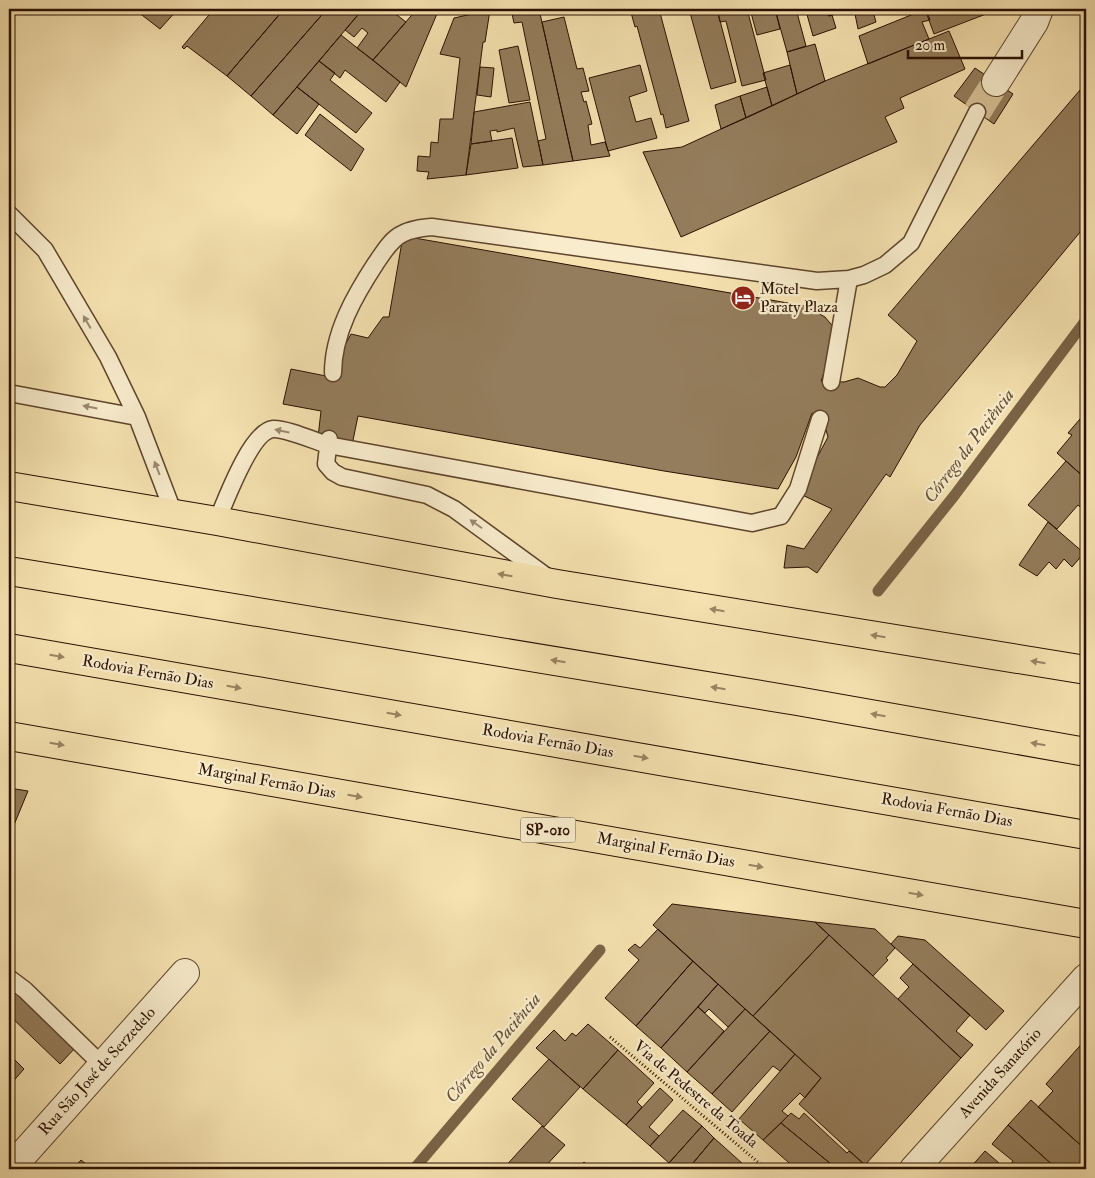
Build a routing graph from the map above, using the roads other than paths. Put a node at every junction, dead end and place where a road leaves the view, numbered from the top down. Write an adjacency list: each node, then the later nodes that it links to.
1 (1039, 9): 2 (street)
2 (996, 82)
3 (977, 112): 5 (lane)
4 (9, 214): 9 (lane, one-way to 4)
5 (849, 279): 6 (lane); 7 (lane)
6 (333, 373)
7 (831, 382)
8 (9, 393): 9 (lane, one-way to 8)
9 (137, 417): 13 (lane, one-way to 9)
10 (820, 419): 11 (lane)
11 (328, 442): 14 (lane, one-way to 14); 16 (lane, one-way to 11)
12 (9, 486): 13 (highway)
13 (174, 514): 14 (highway)
14 (217, 521): 16 (highway, one-way to 14)
15 (9, 571): 20 (highway, one-way to 15)
16 (557, 584): 18 (highway, one-way to 16)
17 (9, 648): 21 (highway, Rodovia Fernão Dias, one-way to 21)
18 (1086, 670)
19 (9, 736): 22 (highway, Marginal Fernão Dias / SP-010, one-way to 22)
20 (1086, 752)
21 (1086, 835)
22 (1086, 924)
23 (185, 974): 26 (street, Rua São José de Serzedelo)
24 (9, 978): 26 (lane)
25 (1086, 978): 28 (street, Avenida Sanatório)
26 (102, 1065): 27 (street, Rua São José de Serzedelo)
27 (10, 1169)
28 (914, 1169)

